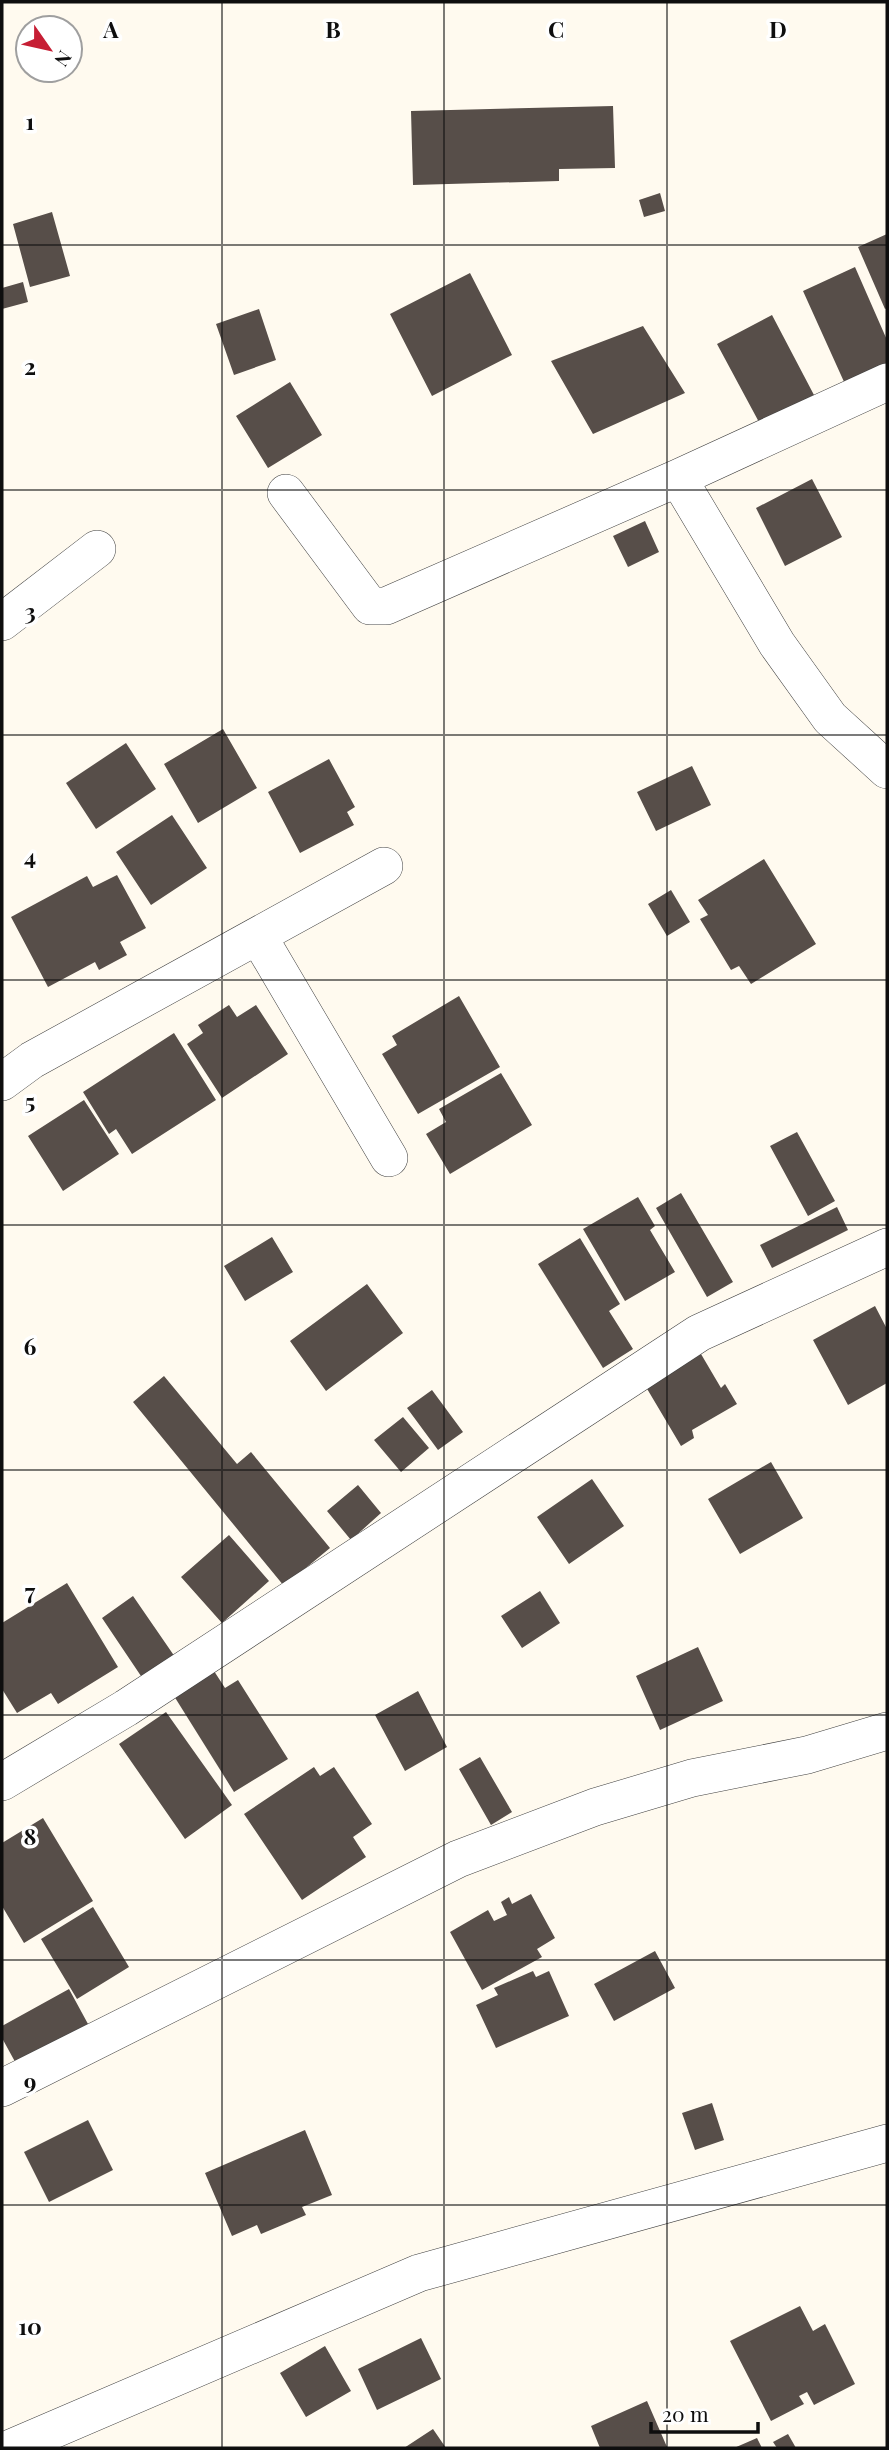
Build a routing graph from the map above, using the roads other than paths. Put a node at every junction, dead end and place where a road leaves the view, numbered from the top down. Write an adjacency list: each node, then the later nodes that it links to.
1 (887, 382): 2 (street)
2 (678, 478): 3 (street); 6 (street)
3 (286, 493)
4 (97, 550): 5 (street)
5 (2, 622)
6 (887, 770)
7 (384, 866): 8 (street)
8 (258, 936): 9 (street); 10 (street)
9 (2, 1082)
10 (388, 1158)
11 (887, 1247): 13 (street)
12 (887, 1731): 14 (street)
13 (2, 1782)
14 (2, 2088)
15 (887, 2143): 16 (street)
16 (11, 2448)

